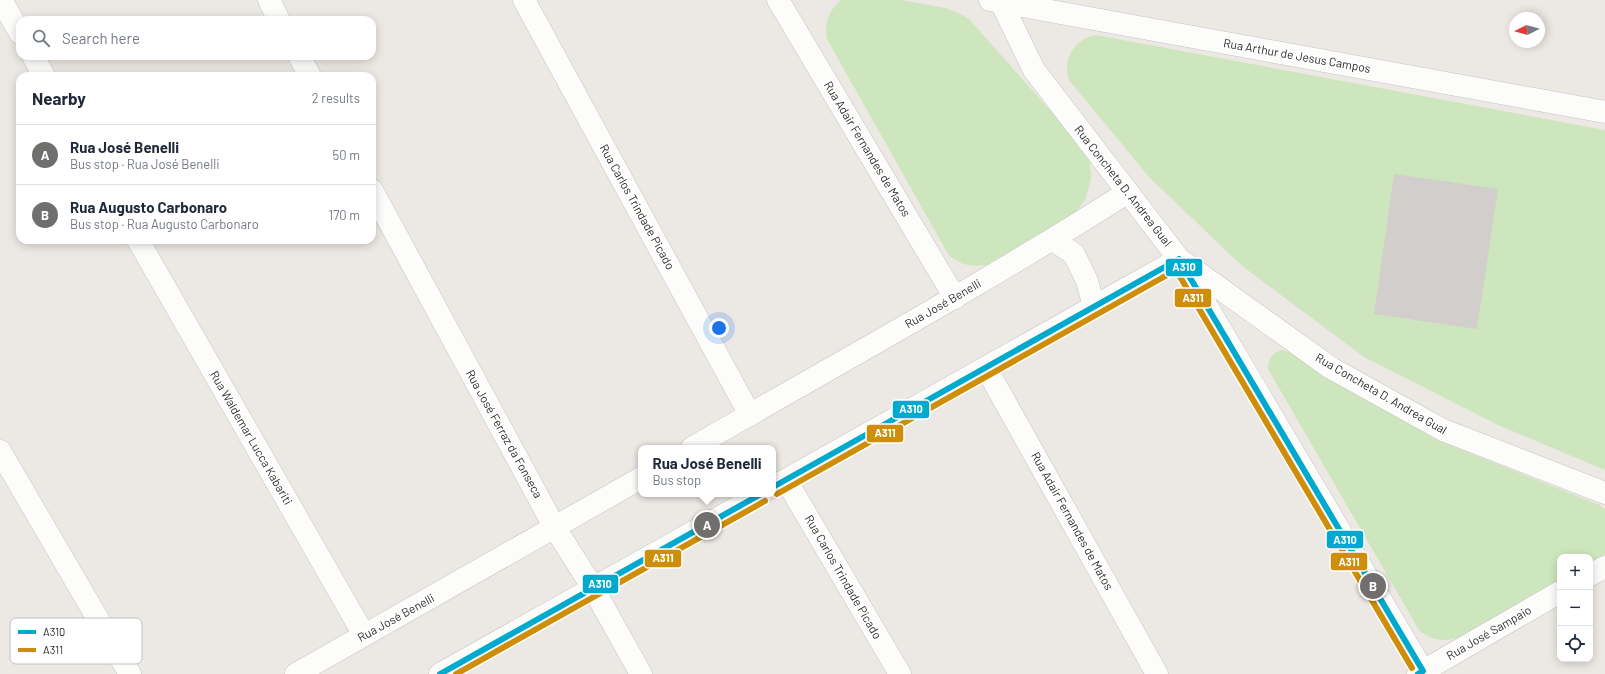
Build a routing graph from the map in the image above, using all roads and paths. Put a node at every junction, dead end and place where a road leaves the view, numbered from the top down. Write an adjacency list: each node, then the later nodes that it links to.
1 (1, 0): 7 (street)
2 (269, 0): 6 (street)
3 (524, 0): 21 (street, Rua Carlos Trindade Picado)
4 (778, 0): 18 (street, Rua Adair Fernandes de Matos)
5 (995, 1): 12 (street, Rua Arthur de Jesus Campos); 13 (street, Rua Concheta D. Andrea Gual)
6 (278, 16)
7 (16, 27)
8 (35, 60): 10 (street)
9 (301, 60): 11 (street)
10 (42, 72)
11 (308, 72)
12 (1605, 112)
13 (1128, 192): 15 (street, Rua José Benelli); 17 (street, Rua Concheta D. Andrea Gual)
14 (376, 197): 28 (street, Rua José Ferraz da Fonseca)
15 (1053, 240): 18 (street, Rua José Benelli); 19 (street)
16 (140, 244): 34 (street, Rua Waldemar Lucca Kabariti)
17 (1179, 259): 19 (street); 26 (street, Rua Concheta D. Andrea Gual); 36 (street)
18 (955, 298): 21 (street, Rua José Benelli)
19 (1094, 307): 20 (street)
20 (986, 368): 25 (street); 42 (street, Rua Adair Fernandes de Matos)
21 (750, 415): 22 (street, Rua José Benelli)
22 (697, 445)
23 (0, 451): 33 (street)
24 (638, 480): 28 (street, Rua José Benelli)
25 (780, 484): 41 (street, Rua Carlos Trindade Picado)
26 (1605, 493)
27 (756, 497): 31 (street)
28 (555, 528): 31 (street, Rua José Ferraz da Fonseca); 34 (street, Rua José Benelli)
29 (1605, 567): 30 (street)
30 (1593, 573)
31 (593, 588): 39 (street); 40 (street, Rua José Ferraz da Fonseca)
32 (1557, 594): 36 (street, Rua José Sampaio)
33 (97, 618)
34 (364, 635): 38 (street, Rua José Benelli)
35 (124, 664): 37 (street)
36 (1421, 673)
37 (130, 674)
38 (296, 674)
39 (440, 674)
40 (642, 674)
41 (900, 674)
42 (1158, 674)

